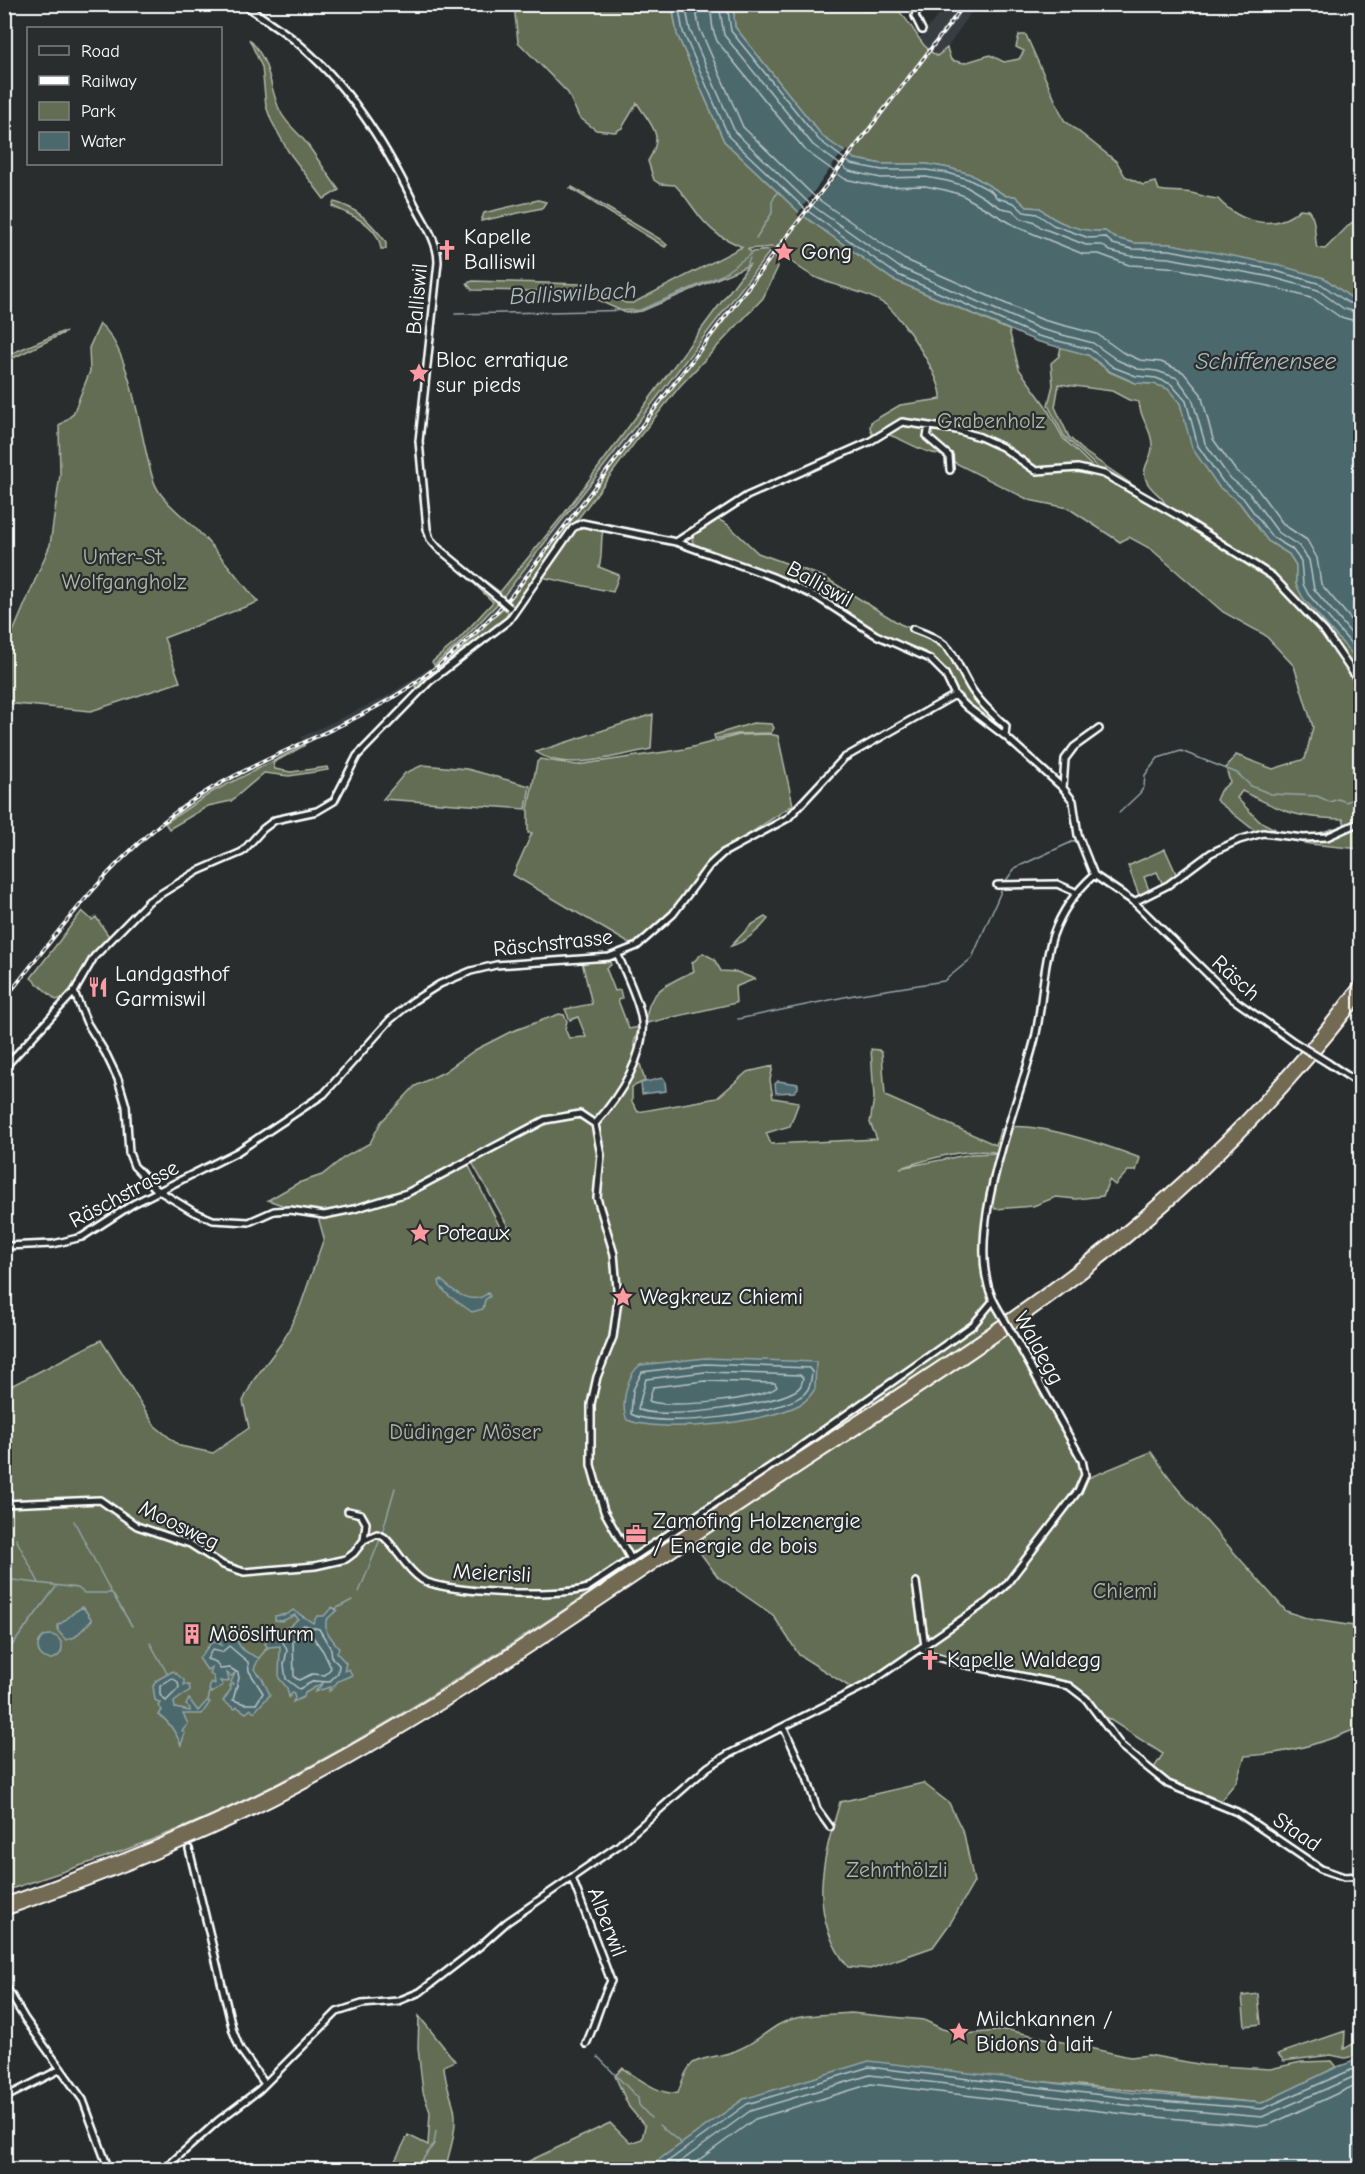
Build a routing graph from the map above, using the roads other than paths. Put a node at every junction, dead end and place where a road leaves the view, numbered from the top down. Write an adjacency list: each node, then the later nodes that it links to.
1 (244, 4): 9 (street, Balliswil, bridge)
2 (918, 4): 3 (street)
3 (922, 30)
4 (928, 426): 5 (street); 6 (street); 11 (street)
5 (950, 470)
6 (692, 533): 7 (street); 8 (street)
7 (676, 542): 8 (street, Balliswil); 9 (street, Balliswil)
8 (691, 547): 12 (street, Balliswil)
9 (512, 608): 23 (street)
10 (913, 629): 14 (street)
11 (1360, 683)
12 (955, 694): 14 (street, Balliswil); 21 (street, Räschstrasse)
13 (1099, 729): 15 (street)
14 (1005, 736): 15 (street)
15 (1064, 788): 17 (street)
16 (1360, 822): 20 (street)
17 (1094, 875): 19 (street); 20 (street, Räsch)
18 (997, 885): 19 (street)
19 (1075, 892): 30 (street)
20 (1134, 902): 26 (street, Räsch, bridge)
21 (618, 955): 27 (street); 28 (street, Räschstrasse)
22 (1360, 984): 44 (highway)
23 (74, 992): 25 (street); 28 (street)
24 (1360, 996): 45 (highway)
25 (4, 1068)
26 (1360, 1084)
27 (595, 1124): 28 (street); 36 (street)
28 (160, 1191): 29 (street, Räschstrasse)
29 (4, 1246)
30 (993, 1301): 36 (street, Waldegg); 38 (street, Waldegg, bridge)
31 (4, 1504): 35 (street, Moosweg)
32 (348, 1511): 33 (street)
33 (366, 1523): 34 (street); 35 (street)
34 (377, 1534): 35 (street); 36 (street, Meierisli)
35 (364, 1540)
36 (631, 1558)
37 (916, 1582): 38 (street)
38 (923, 1647): 39 (street, Waldegg); 42 (street, Staad)
39 (783, 1728): 40 (street); 43 (street, Waldegg)
40 (830, 1827)
41 (189, 1849): 49 (street)
42 (1360, 1876)
43 (572, 1878): 47 (street, Alberwil); 49 (street, Waldegg)
44 (4, 1903)
45 (4, 1911)
46 (4, 1983): 48 (street)
47 (586, 2044)
48 (61, 2069): 50 (street); 51 (street)
49 (265, 2084): 52 (street, Waldegg)
50 (4, 2098)
51 (109, 2169)
52 (163, 2169)

